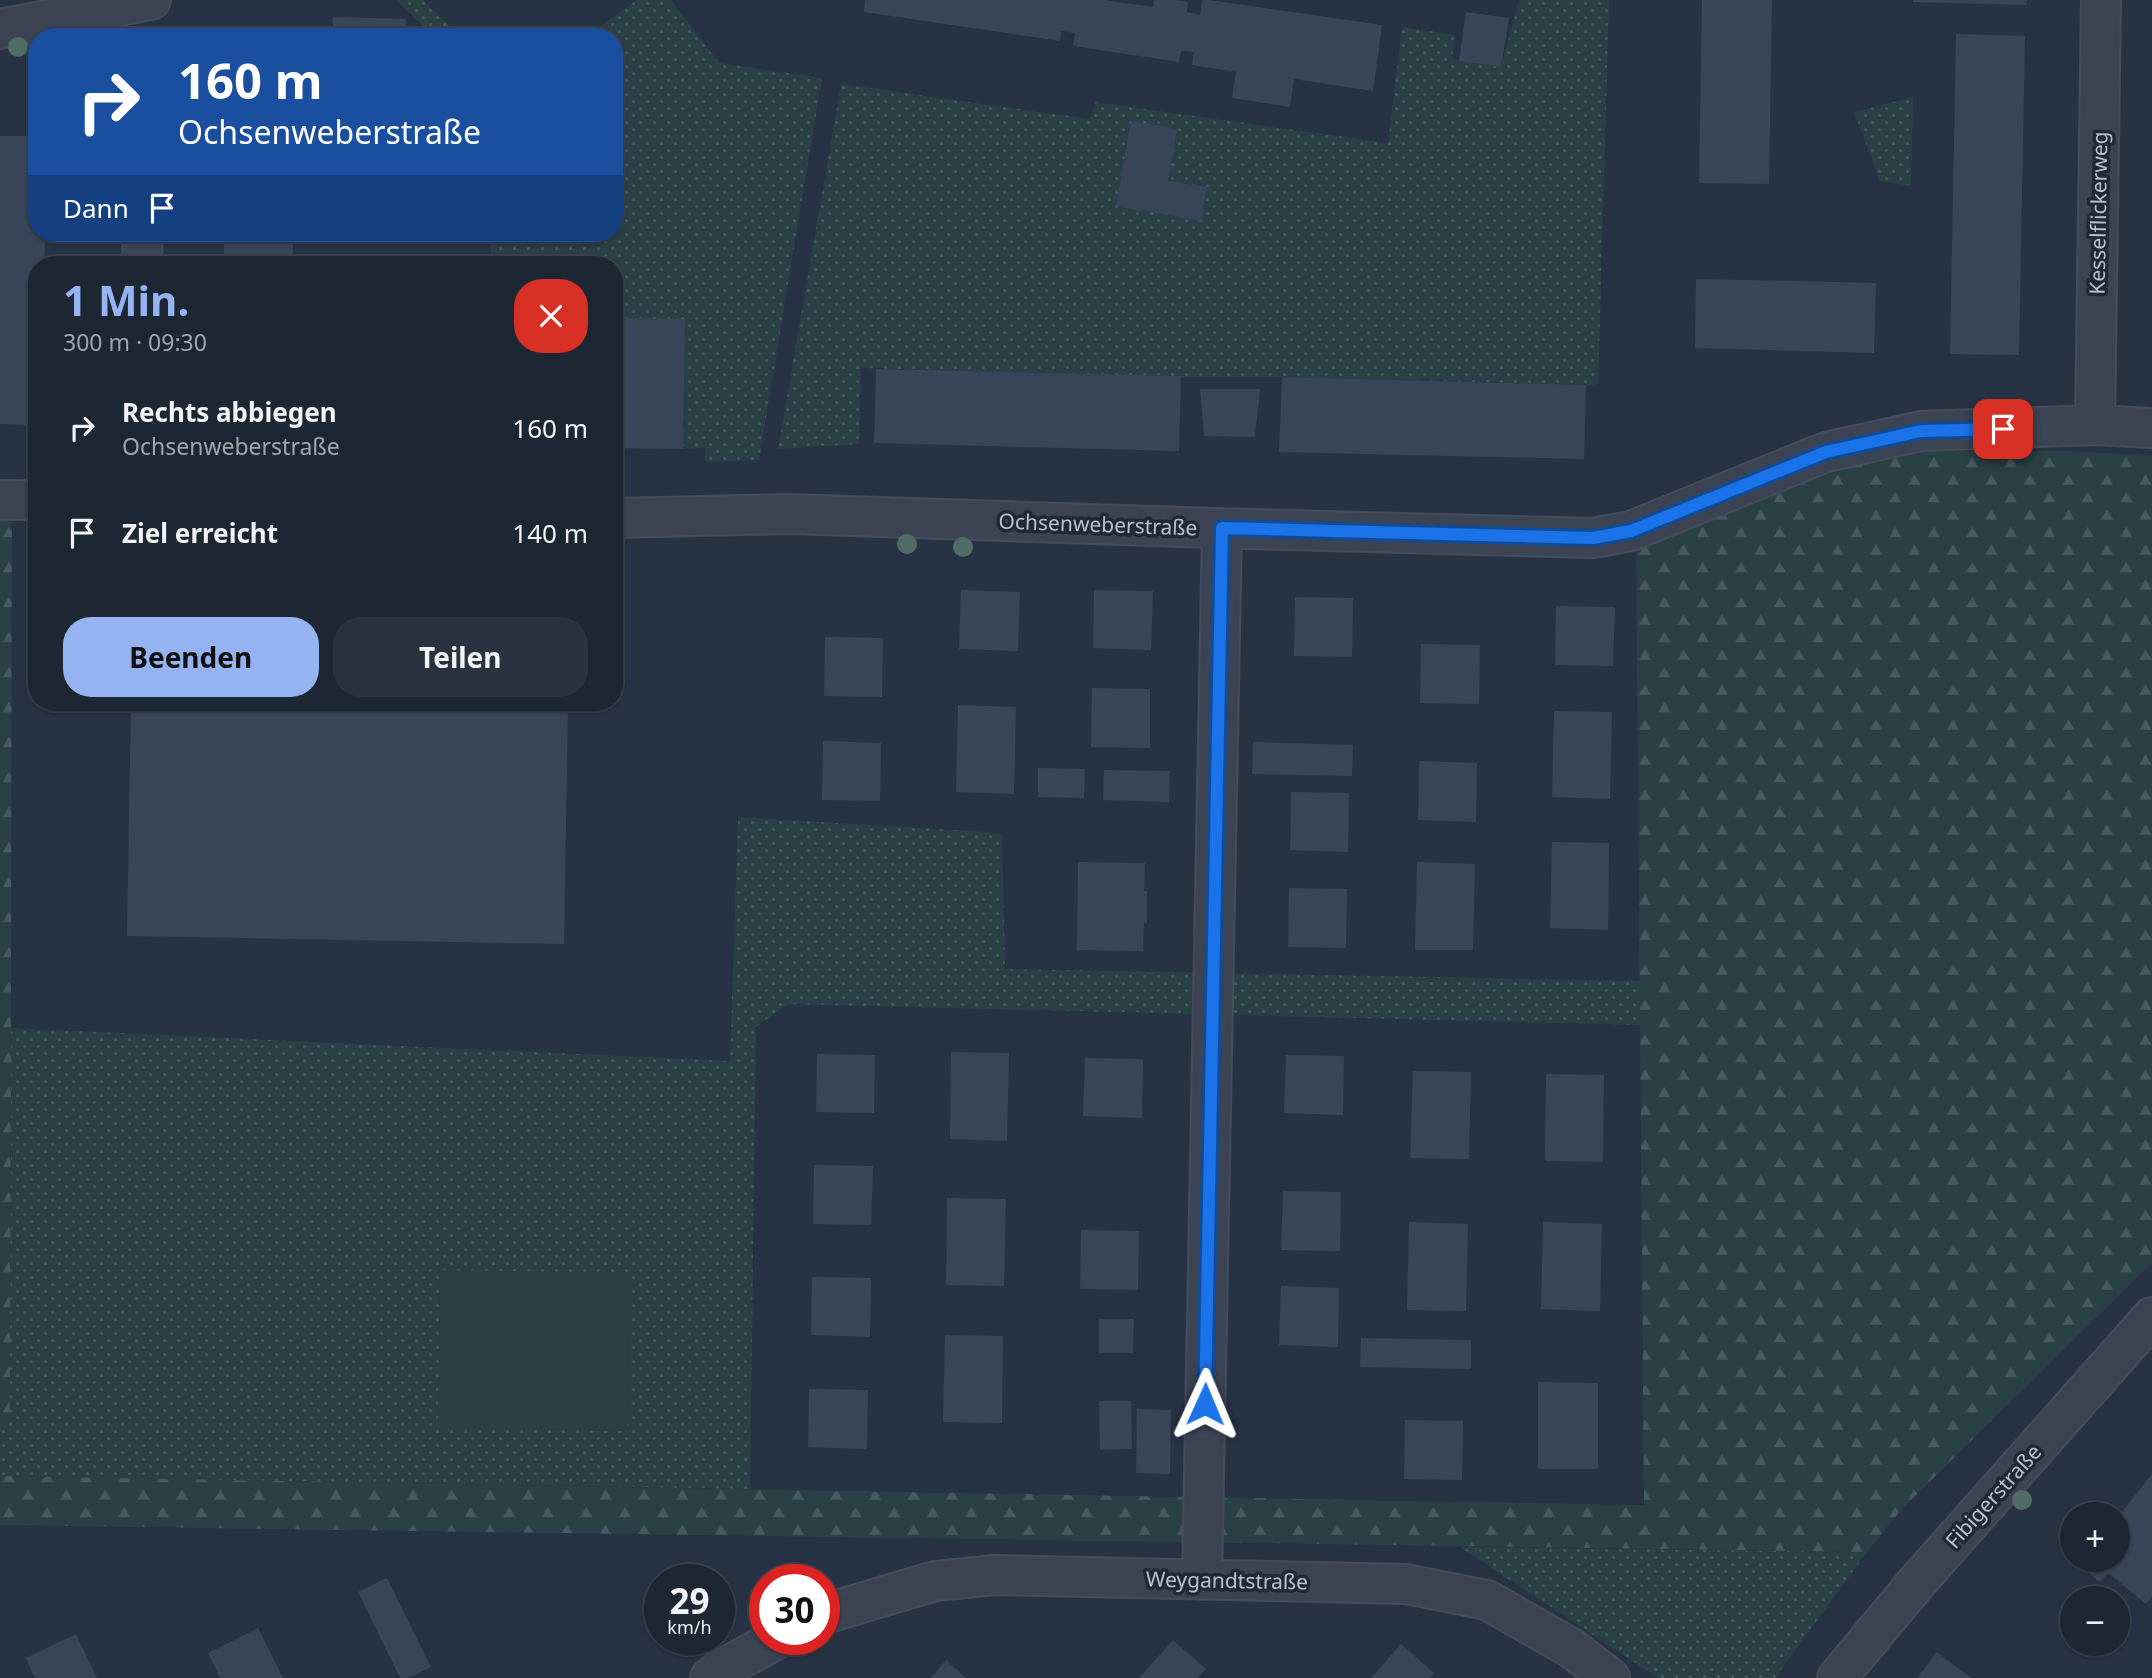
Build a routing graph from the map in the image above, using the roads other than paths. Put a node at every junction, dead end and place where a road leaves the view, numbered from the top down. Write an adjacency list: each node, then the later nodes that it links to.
1 (2101, 0): 4 (street, Kesselflickerweg)
2 (142, 10): 3 (street)
3 (0, 29)
4 (2095, 425): 5 (street, Ochsenweberstraße); 9 (street, Ochsenweberstraße)
5 (2152, 428)
6 (0, 500): 7 (street)
7 (28, 500)
8 (623, 518): 9 (street, Ochsenweberstraße)
9 (1222, 528): 11 (street)
10 (2152, 1317): 16 (street, Fibigerstraße)
11 (1202, 1580): 12 (street, Weygandtstraße); 15 (street, Weygandtstraße)
12 (840, 1609)
13 (749, 1655): 14 (street)
14 (710, 1678)
15 (1610, 1678)
16 (1838, 1678)

